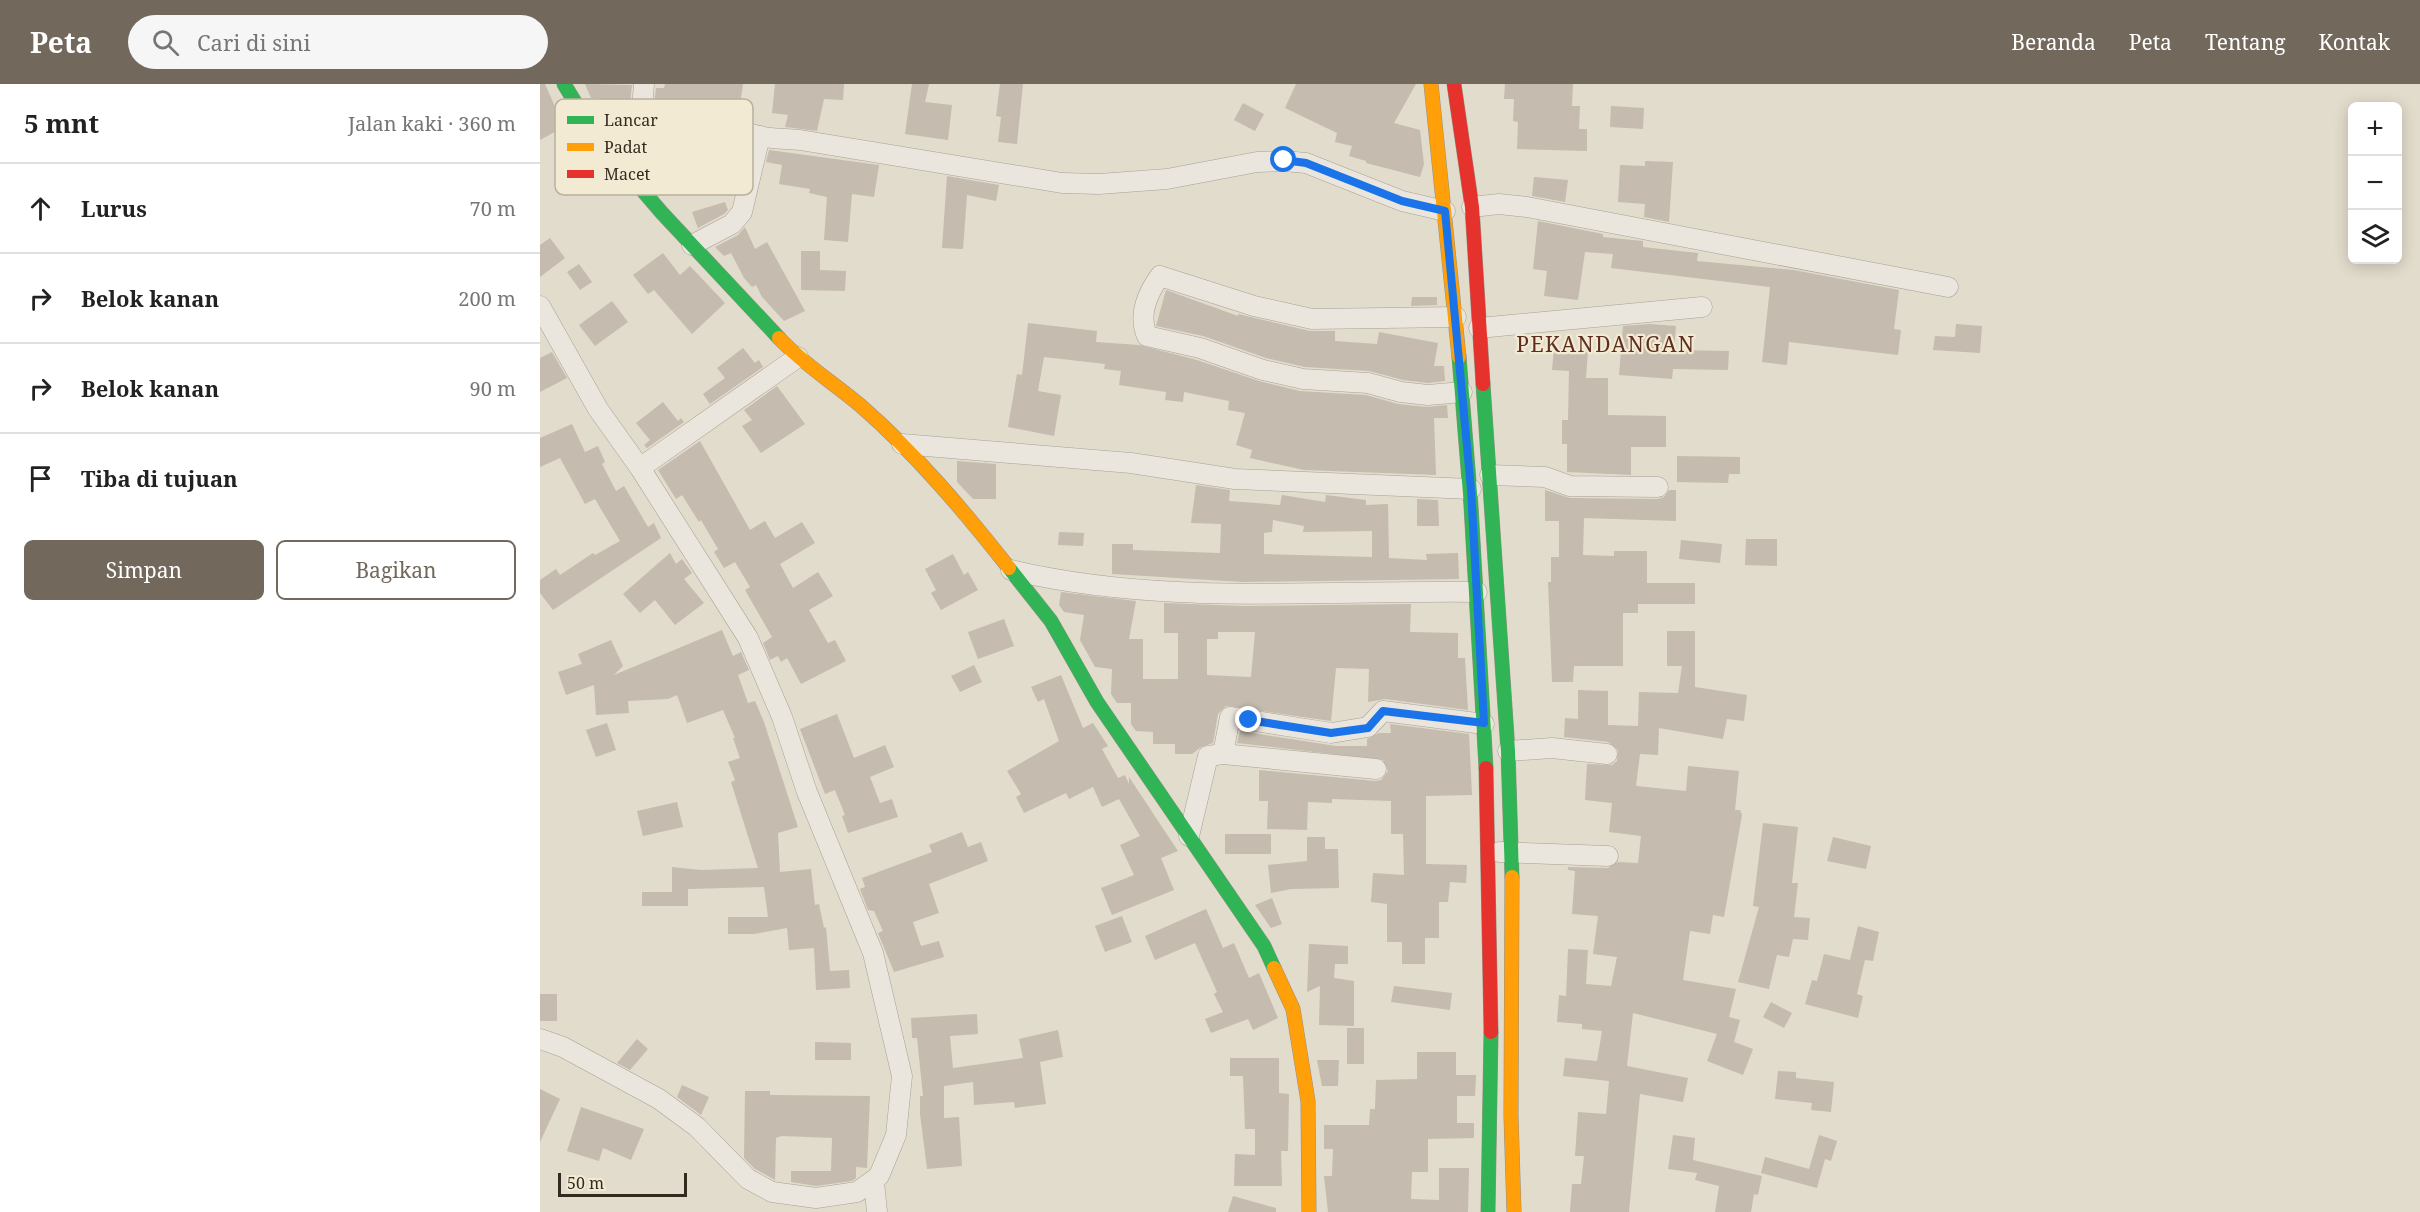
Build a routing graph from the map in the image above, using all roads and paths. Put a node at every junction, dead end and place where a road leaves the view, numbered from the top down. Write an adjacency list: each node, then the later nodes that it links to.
1 (564, 84): 5 (main road)
2 (644, 84): 6 (street)
3 (1431, 84): 13 (main road)
4 (1454, 84): 12 (main road)
5 (573, 99)
6 (643, 99)
7 (753, 134): 8 (street)
8 (760, 136): 9 (street); 13 (street)
9 (753, 166)
10 (646, 195): 14 (main road)
11 (746, 195): 14 (street)
12 (1472, 207): 13 (main road); 15 (street); 19 (main road)
13 (1445, 211): 18 (main road)
14 (692, 245): 20 (main road)
15 (1948, 287)
16 (1702, 307): 19 (street)
17 (542, 313): 23 (street)
18 (1456, 317): 21 (main road); 21 (street)
19 (1488, 327): 24 (main road)
20 (798, 357): 22 (main road); 23 (street)
21 (1462, 392): 26 (main road)
22 (902, 444): 26 (street); 27 (main road)
23 (640, 468): 41 (street)
24 (1493, 475): 25 (street); 30 (main road)
25 (1658, 487)
26 (1467, 490): 28 (main road)
27 (1011, 570): 28 (street); 34 (main road)
28 (1477, 592): 29 (main road)
29 (1484, 723): 31 (street); 35 (main road)
30 (1514, 750): 32 (street); 36 (main road)
31 (1223, 754): 33 (street); 34 (street)
32 (1607, 754)
33 (1376, 770)
34 (1189, 836): 43 (main road)
35 (1490, 852): 36 (street); 39 (main road)
36 (1519, 852): 37 (street); 40 (main road)
37 (1608, 856)
38 (540, 1039): 41 (street)
39 (1492, 1109): 40 (main road); 44 (main road)
40 (1511, 1110): 45 (main road)
41 (873, 1182): 42 (street)
42 (877, 1212)
43 (1309, 1212)
44 (1488, 1212)
45 (1514, 1212)

